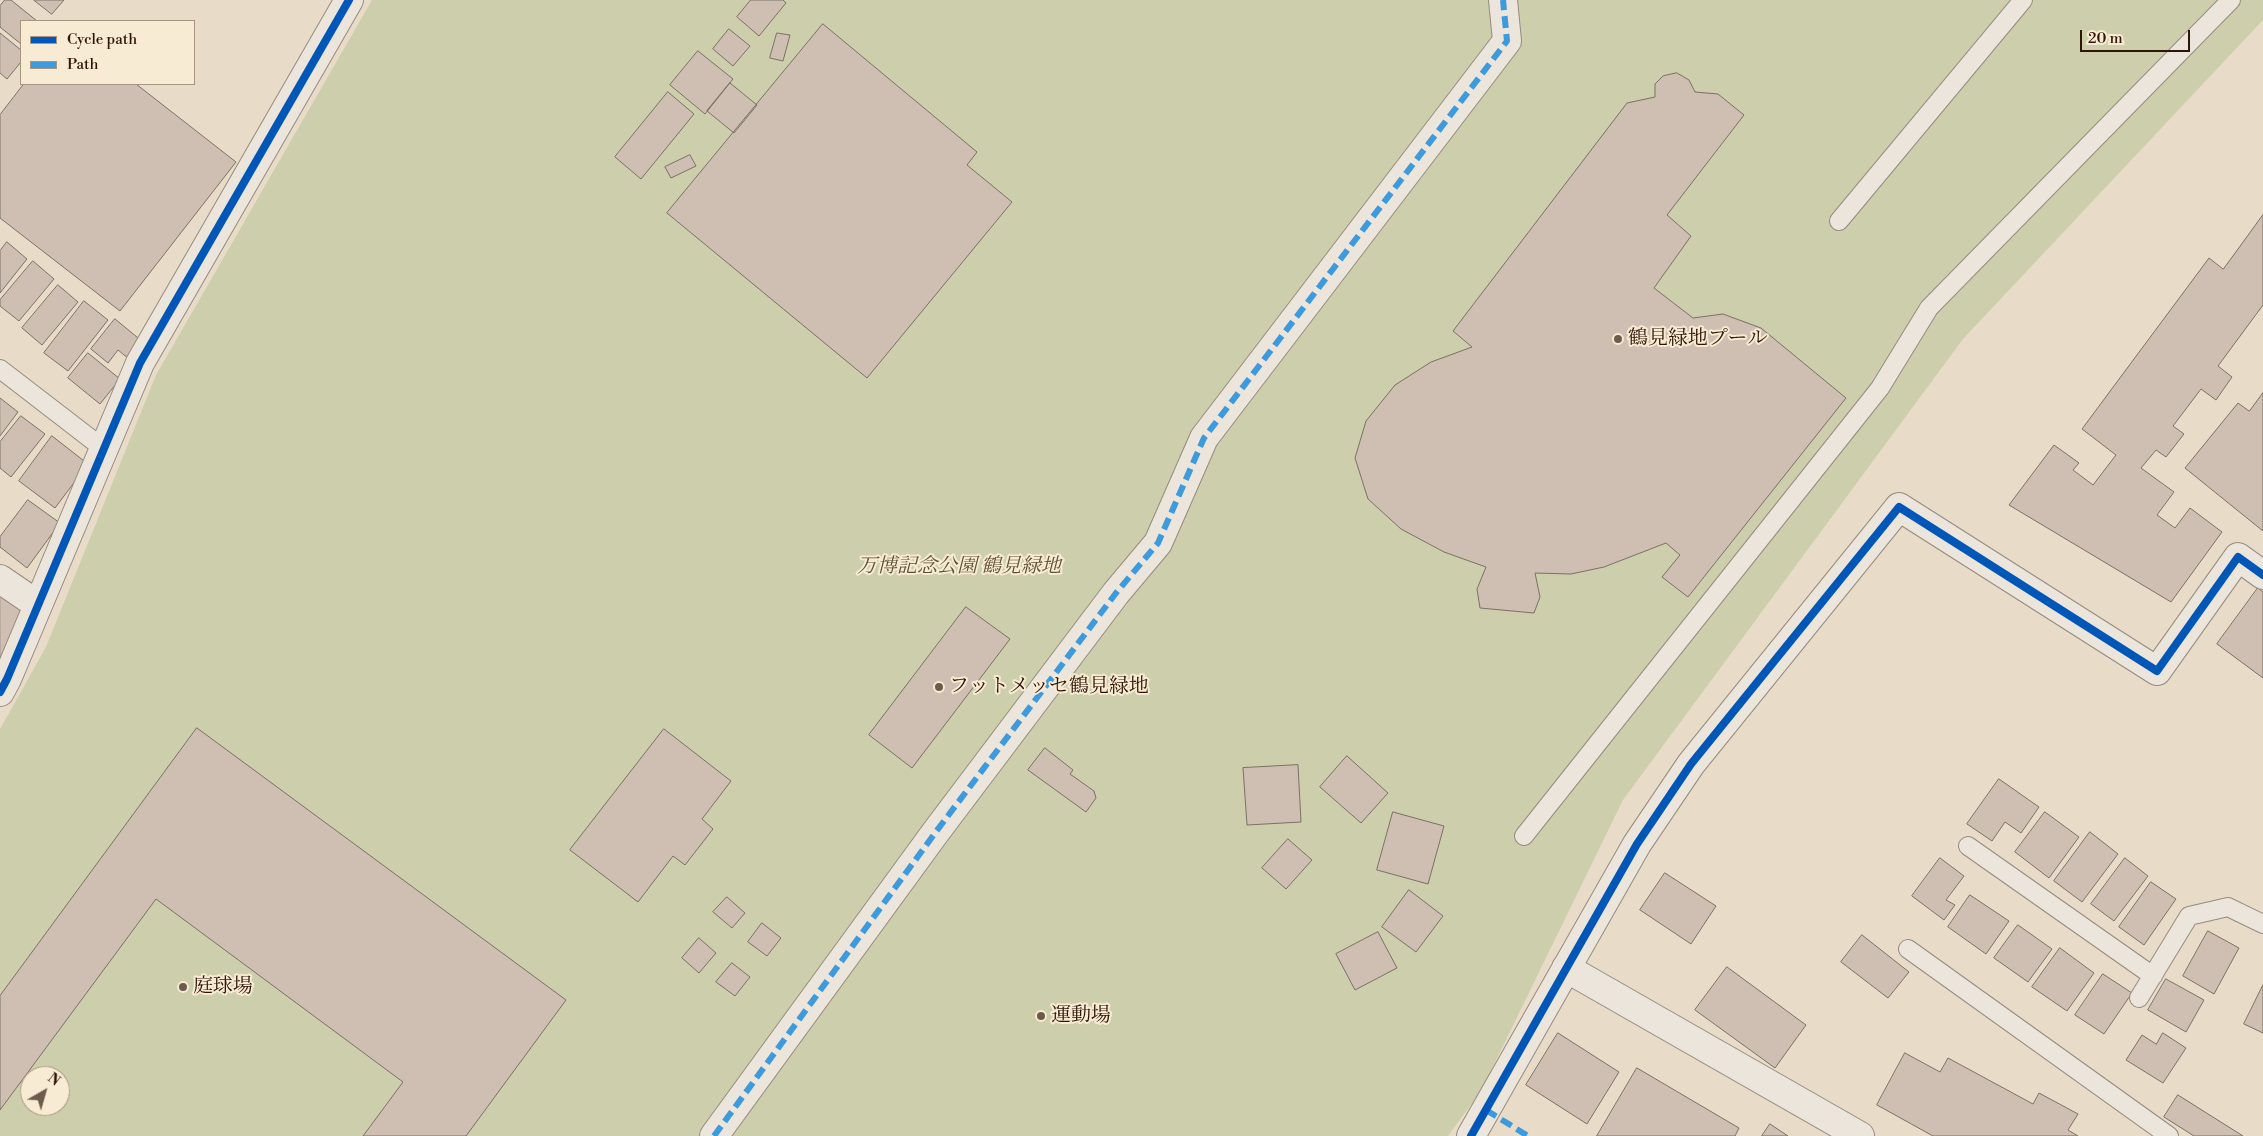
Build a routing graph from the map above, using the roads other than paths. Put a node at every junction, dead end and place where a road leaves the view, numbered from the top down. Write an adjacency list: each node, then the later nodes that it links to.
1 (349, 0): 7 (street)
2 (1503, 0): 19 (street)
3 (2022, 0): 5 (lane)
4 (2231, 0): 12 (lane)
5 (1839, 221)
6 (0, 369): 7 (lane)
7 (104, 449): 10 (street)
8 (2263, 575): 16 (street)
9 (0, 579): 10 (street)
10 (38, 605): 11 (street)
11 (0, 692)
12 (1524, 836)
13 (1968, 846): 17 (lane)
14 (2263, 924): 17 (lane)
15 (1908, 949): 22 (lane)
16 (1566, 968): 20 (street); 21 (street)
17 (2153, 976): 18 (lane)
18 (2140, 998)
19 (714, 1136)
20 (1471, 1136)
21 (1858, 1136)
22 (2169, 1136)

